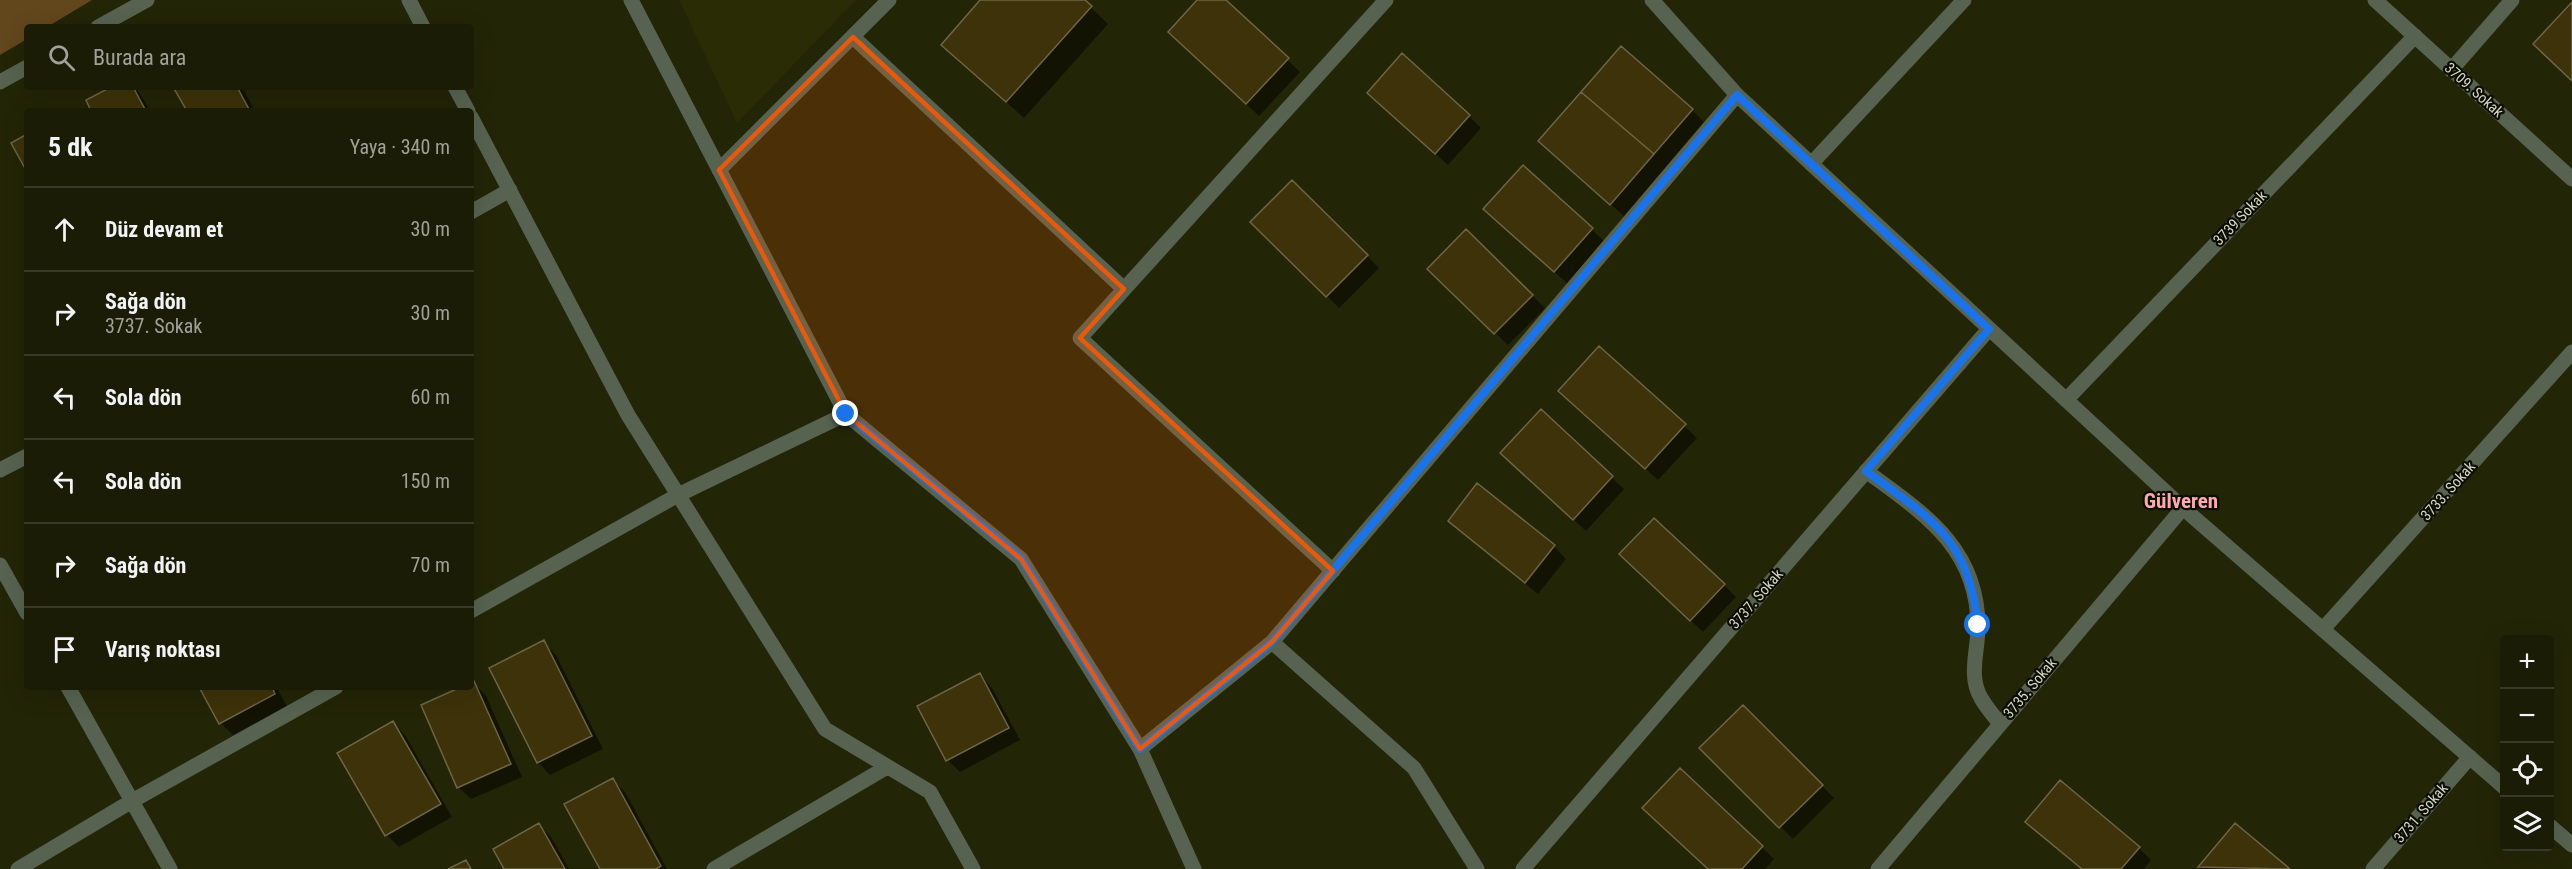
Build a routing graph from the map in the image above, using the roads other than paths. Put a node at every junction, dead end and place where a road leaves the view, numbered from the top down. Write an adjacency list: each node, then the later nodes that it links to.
1 (147, 0): 10 (street)
2 (409, 0): 11 (street)
3 (631, 0): 22 (street)
4 (889, 0): 13 (street)
5 (1386, 0): 26 (street)
6 (1652, 0): 18 (street)
7 (1964, 0): 21 (street)
8 (2375, 0): 12 (street, 3709. Sokak)
9 (2512, 0): 15 (street)
10 (103, 24)
11 (421, 24)
12 (2415, 36): 15 (street, 3709. Sokak); 29 (street, 3739 Sokak)
13 (853, 37): 22 (street); 26 (street)
14 (24, 69): 16 (street)
15 (2451, 70): 23 (street, 3709. Sokak)
16 (0, 82)
17 (457, 90): 19 (street)
18 (1737, 95): 21 (street); 37 (street)
19 (466, 108)
20 (474, 123): 24 (street)
21 (1811, 164): 27 (street)
22 (719, 170): 30 (street)
23 (2572, 179)
24 (510, 190): 25 (street); 34 (street)
25 (474, 210)
26 (1124, 288): 37 (street)
27 (1989, 329): 29 (street); 33 (street, 3737. Sokak)
28 (2572, 352): 40 (street, 3733. Sokak)
29 (2066, 400): 35 (street)
30 (846, 414): 34 (street); 45 (street)
31 (24, 458): 32 (street)
32 (0, 470)
33 (1866, 471): 44 (street); 58 (street, 3737. Sokak)
34 (678, 495): 39 (street); 47 (street)
35 (2183, 508): 40 (street); 44 (street, 3735. Sokak)
36 (0, 565): 38 (street)
37 (1333, 571): 41 (street)
38 (24, 609)
39 (474, 609)
40 (2323, 629): 46 (street)
41 (1272, 642): 45 (street); 57 (street)
42 (70, 690): 49 (street)
43 (331, 690): 49 (street)
44 (2000, 724): 59 (street, 3735. Sokak)
45 (1140, 749): 56 (street)
46 (2470, 757): 48 (street); 60 (street, 3731. Sokak)
47 (887, 767): 54 (street); 55 (street)
48 (2500, 783)
49 (132, 801): 52 (street); 53 (street)
50 (2554, 829): 51 (street)
51 (2572, 845)
52 (18, 869)
53 (170, 869)
54 (714, 869)
55 (973, 869)
56 (1194, 869)
57 (1477, 869)
58 (1523, 869)
59 (1878, 869)
60 (2373, 869)

